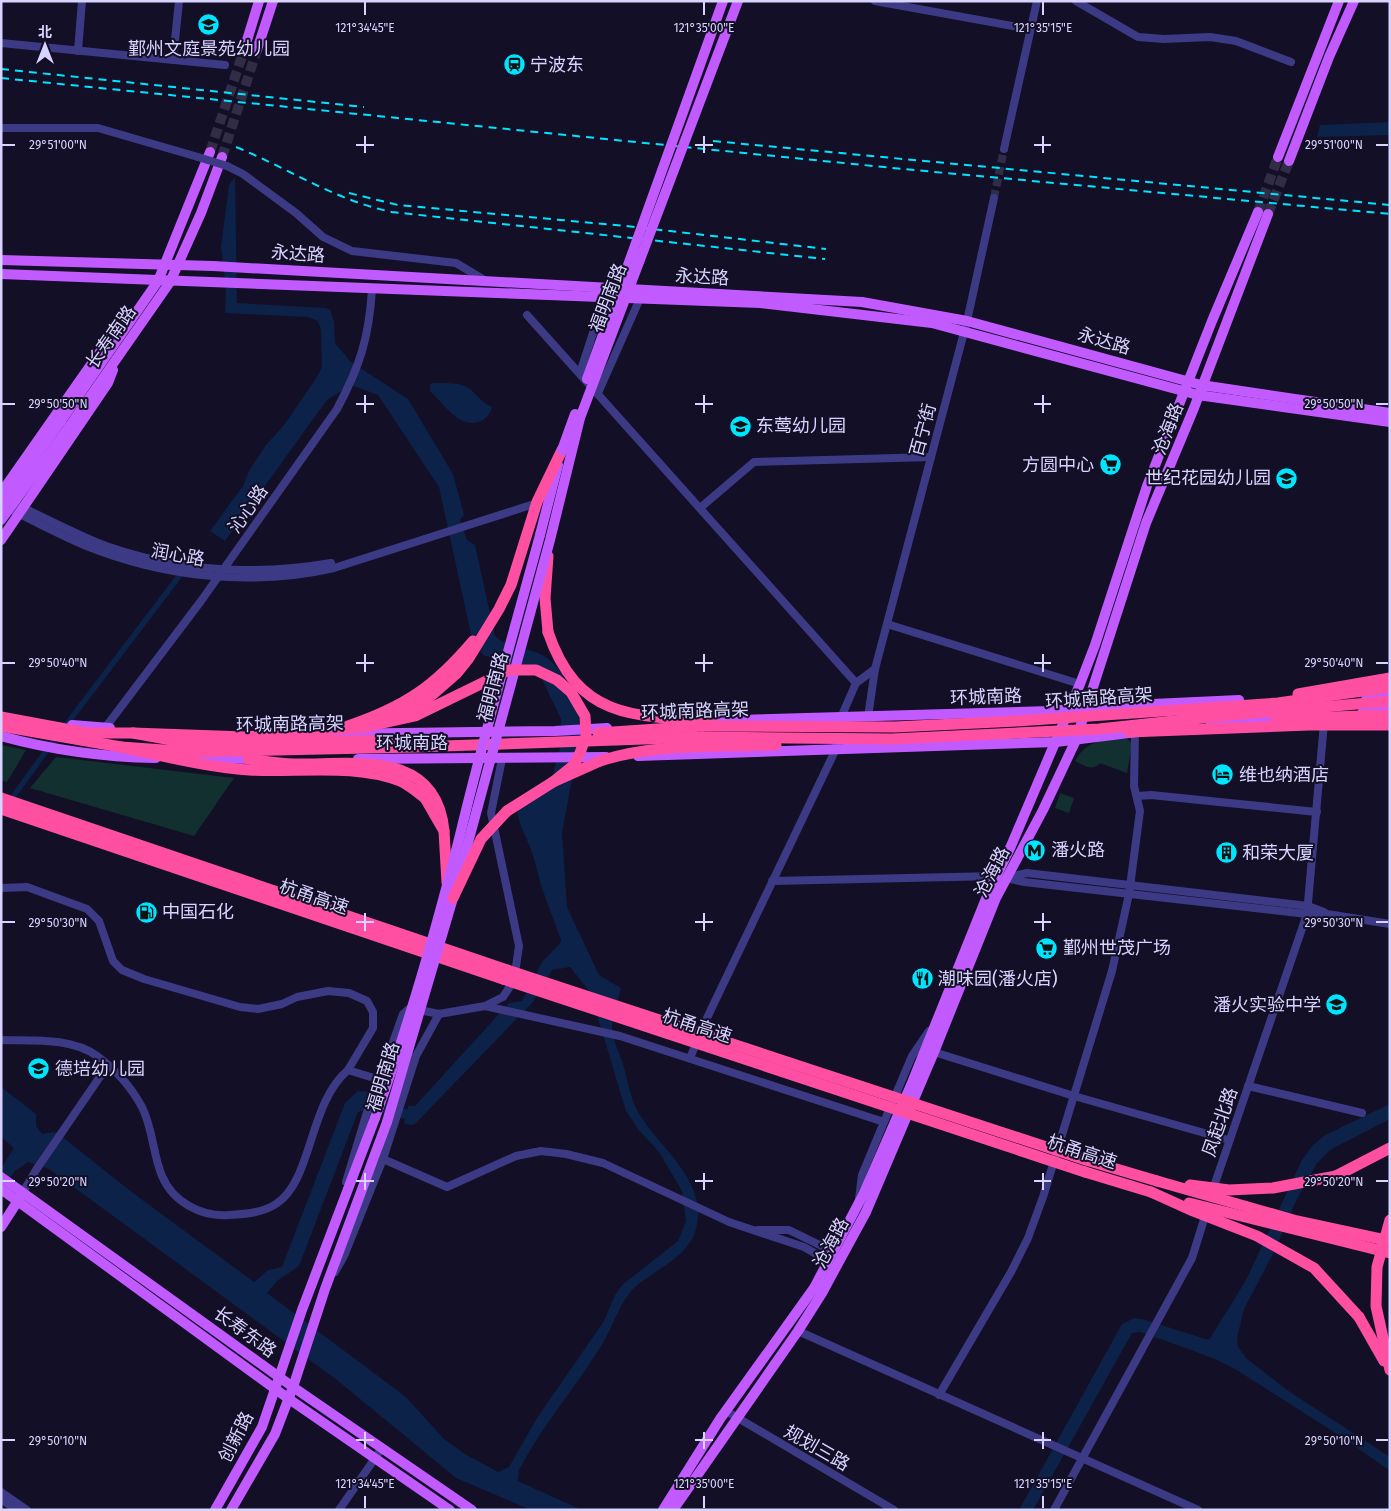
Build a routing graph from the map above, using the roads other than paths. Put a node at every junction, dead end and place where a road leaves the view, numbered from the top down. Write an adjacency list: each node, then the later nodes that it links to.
1 (82, 1): 20 (street)
2 (179, 1): 21 (street)
3 (259, 1): 18 (main road)
4 (272, 1): 19 (main road)
5 (723, 1): 53 (main road, 福明南路, bridge)
6 (738, 1): 63 (main road, 福明南路, bridge)
7 (875, 1): 16 (street)
8 (1037, 1): 16 (street)
9 (1076, 1): 22 (street)
10 (1334, 1): 14 (main road)
11 (1339, 1): 14 (main road)
12 (1354, 1): 15 (main road)
13 (1359, 1): 15 (main road)
14 (1330, 24): 27 (main road)
15 (1344, 26): 28 (main road)
16 (1030, 29): 25 (street)
17 (1, 43): 20 (street)
18 (244, 50)
19 (257, 50)
20 (78, 51): 21 (street)
21 (173, 60): 23 (street)
22 (1291, 62)
23 (225, 65)
24 (1, 128): 29 (street, bridge)
25 (1004, 148)
26 (210, 152): 32 (main road, 长寿南路)
27 (1278, 157)
28 (1289, 161)
29 (224, 162): 33 (main road, 长寿南路); 37 (street)
30 (994, 198): 43 (street, 百宁街)
31 (1, 260): 32 (main road, 永达路)
32 (164, 265): 33 (main road, 永达路); 35 (main road, 长寿南路)
33 (177, 265): 36 (main road, 长寿南路); 37 (main road, 永达路)
34 (1, 274): 35 (main road, 永达路)
35 (158, 281): 36 (main road, 永达路); 42 (main road, 长寿南路)
36 (170, 282): 38 (main road, 永达路); 44 (main road, 长寿南路)
37 (488, 282): 39 (main road, 永达路)
38 (372, 289): 39 (main road, 永达路); 64 (street, 沁心路)
39 (606, 293): 40 (main road, 永达路); 45 (street)
40 (642, 294): 43 (main road, 永达路); 49 (street)
41 (527, 315): 45 (street)
42 (132, 319): 52 (main road, 长寿南路); 55 (main road)
43 (966, 326): 46 (main road, 永达路); 48 (main road, 永达路); 54 (street, 百宁街)
44 (119, 354): 52 (main road, 长寿南路); 60 (main road)
45 (580, 373): 49 (street)
46 (1188, 382): 47 (main road, 永达路); 47 (main road, 沧海路); 48 (main road, 沧海路)
47 (1200, 390): 48 (main road, 永达路); 50 (main road, 永达路); 51 (main road, 永达路); 75 (main road, 沧海路)
48 (1184, 392): 70 (main road, 沧海路)
49 (598, 393): 59 (street)
50 (1390, 413)
51 (1390, 422)
52 (65, 424): 58 (main road, 长寿南路, bridge); 61 (main road, 长寿南路, bridge)
53 (562, 450): 65 (highway); 111 (main road, 福明南路, bridge)
54 (931, 457): 59 (street); 66 (street, 百宁街)
55 (1, 493)
56 (1, 498): 64 (street, 润心路)
57 (530, 505): 64 (street, 润心路)
58 (1, 506): 60 (street, 润心路)
59 (700, 508): 69 (street)
60 (19, 514): 62 (main road); 64 (street, 润心路)
61 (1, 520)
62 (1, 540)
63 (550, 540): 91 (highway, bridge); 111 (main road, 福明南路, bridge)
64 (221, 573): 87 (street, 沁心路)
65 (499, 609): 84 (highway, bridge); 92 (highway)
66 (887, 624): 67 (street, 百宁街); 70 (street)
67 (875, 670): 69 (street); 82 (street, 百宁街)
68 (1390, 678): 74 (highway, bridge)
69 (856, 683): 81 (street)
70 (1080, 684): 77 (main road, 沧海路)
71 (1390, 688): 74 (highway, 环城南路高架, bridge)
72 (1390, 694): 74 (main road, 环城南路)
73 (1390, 701): 88 (highway, 环城南路高架, bridge)
74 (1239, 703): 75 (main road, 环城南路); 91 (highway, 环城南路高架, bridge)
75 (1088, 707): 77 (main road, 环城南路); 94 (main road, 沧海路)
76 (1390, 709): 83 (main road)
77 (1068, 710): 82 (main road, 环城南路); 95 (main road, 沧海路)
78 (1, 715): 87 (main road, 环城南路); 90 (highway, 环城南路高架)
79 (1390, 715): 80 (highway)
80 (1325, 716): 83 (highway); 105 (street, 凤起北路)
81 (839, 717): 82 (main road, 环城南路); 92 (main road, 环城南路); 97 (street)
82 (868, 717)
83 (1244, 721): 89 (main road)
84 (376, 725): 90 (highway, bridge); 100 (highway, bridge)
85 (1390, 725): 88 (highway, bridge)
86 (1, 726): 96 (highway, 环城南路高架)
87 (105, 728): 92 (main road, 环城南路)
88 (1099, 729): 91 (highway, 环城南路高架, bridge)
89 (1135, 732): 94 (main road); 101 (street)
90 (133, 733): 91 (highway, 环城南路高架, bridge)
91 (894, 733): 96 (highway, 环城南路高架, bridge); 100 (highway, bridge)
92 (325, 734)
93 (1, 736): 98 (main road, 环城南路)
94 (1076, 740): 95 (main road); 107 (main road, 沧海路)
95 (1056, 742): 97 (main road); 107 (main road, 沧海路)
96 (122, 746): 106 (highway, bridge)
97 (835, 751): 99 (main road, 环城南路); 108 (street)
98 (248, 759): 99 (main road, 环城南路); 106 (highway)
99 (502, 759): 116 (street)
100 (553, 782): 111 (highway, bridge)
101 (1138, 796): 105 (street); 109 (street)
102 (1, 798): 103 (highway, 杭甬高速)
103 (16, 808): 104 (highway, 杭甬高速); 115 (highway, 杭甬高速)
104 (1, 809)
105 (1317, 812): 113 (street, 凤起北路)
106 (444, 831): 111 (highway, bridge)
107 (1002, 877): 108 (street); 109 (street); 112 (street); 118 (main road, 沧海路); 120 (main road, 沧海路)
108 (772, 881): 121 (street)
109 (1130, 884): 112 (street); 113 (street)
110 (1, 888): 123 (street)
111 (450, 894): 128 (main road, 福明南路, bridge); 129 (main road, 福明南路, bridge)
112 (1129, 894): 113 (street); 126 (street)
113 (1308, 910): 114 (street); 125 (street, 凤起北路)
114 (1390, 924)
115 (505, 974): 135 (highway, 杭甬高速, bridge); 137 (highway, 杭甬高速, bridge)
116 (485, 1006): 117 (street); 121 (street)
117 (439, 1014): 124 (street); 129 (street)
118 (935, 1023): 130 (street); 139 (main road, 沧海路)
119 (1, 1040): 122 (street)
120 (934, 1052): 126 (street); 145 (main road, 沧海路)
121 (690, 1058): 130 (street)
122 (108, 1065): 123 (street); 138 (street)
123 (348, 1070): 124 (street)
124 (377, 1078): 128 (street)
125 (1248, 1086): 127 (street); 131 (street, 凤起北路)
126 (1074, 1096): 131 (street); 153 (street)
127 (1362, 1113)
128 (371, 1117): 150 (main road, 福明南路)
129 (392, 1122): 133 (street); 147 (main road, 福明南路)
130 (884, 1122): 139 (street)
131 (1229, 1140): 158 (street, 凤起北路)
132 (1390, 1148): 135 (highway, bridge)
133 (383, 1159): 142 (street); 147 (street)
134 (1, 1177): 136 (main road, 长寿东路)
135 (1157, 1181): 143 (highway, 杭甬高速, bridge)
136 (6, 1188): 138 (main road, 长寿东路)
137 (1151, 1192): 144 (highway, 杭甬高速, bridge); 149 (highway, bridge)
138 (20, 1197): 141 (main road); 150 (main road, 长寿东路); 152 (main road, 长寿东路)
139 (859, 1204): 145 (main road, 沧海路)
140 (1390, 1220): 149 (highway)
141 (1, 1227)
142 (748, 1230): 145 (street); 146 (street)
143 (1390, 1242)
144 (1390, 1253)
145 (838, 1254): 146 (main road, 沧海路)
146 (833, 1264): 148 (main road, 沧海路); 155 (main road, 沧海路)
147 (325, 1288): 151 (main road, 福明南路)
148 (798, 1331): 153 (street); 156 (main road, 沧海路)
149 (1390, 1370)
150 (281, 1377): 151 (main road, 长寿东路); 152 (main road, 创新路)
151 (293, 1387): 154 (main road, 创新路); 157 (main road, 长寿东路)
152 (276, 1389): 154 (main road, 长寿东路); 163 (main road, 创新路)
153 (939, 1395): 158 (street)
154 (289, 1399): 157 (main road, 长寿东路); 164 (main road, 创新路)
155 (723, 1415): 156 (street, 规划三路); 168 (main road, 沧海路)
156 (736, 1418): 169 (main road, 沧海路); 170 (street, 规划三路)
157 (379, 1453): 165 (street); 166 (main road, 长寿东路); 167 (main road, 长寿东路)
158 (1083, 1459): 171 (street, 凤起北路); 172 (street)
159 (1, 1492): 162 (street)
160 (1, 1499): 161 (street)
161 (18, 1510)
162 (27, 1510)
163 (215, 1510)
164 (230, 1510)
165 (339, 1510)
166 (450, 1510)
167 (472, 1510)
168 (663, 1510)
169 (673, 1510)
170 (894, 1510)
171 (1054, 1510)
172 (1198, 1510)

